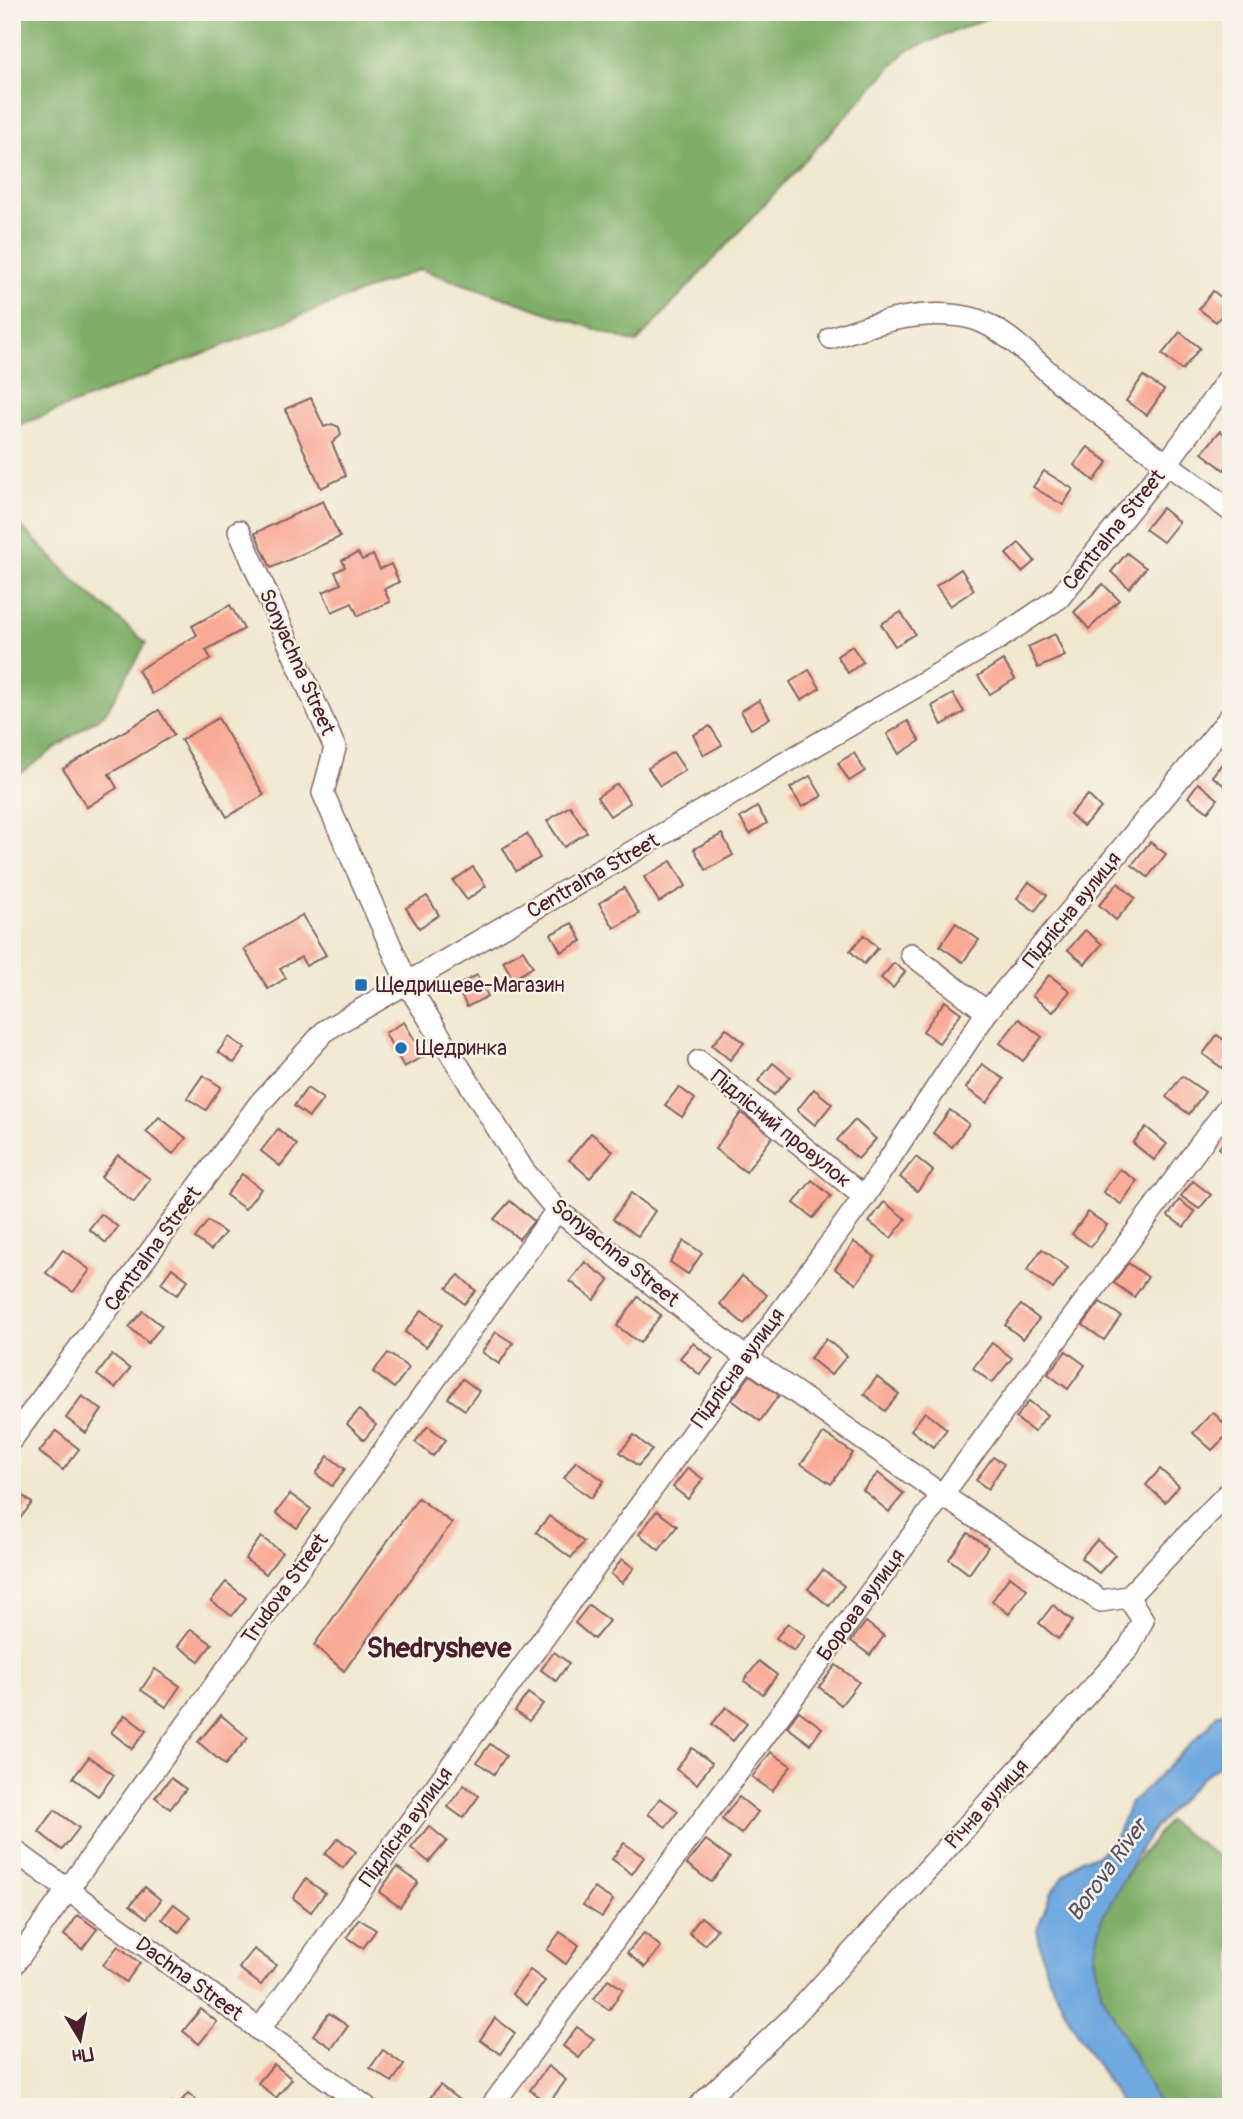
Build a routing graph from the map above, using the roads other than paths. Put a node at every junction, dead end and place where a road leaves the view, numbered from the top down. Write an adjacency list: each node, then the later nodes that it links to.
1 (831, 338): 3 (street)
2 (1231, 375): 3 (street, Centralna Street)
3 (1168, 462): 4 (street); 8 (street, Centralna Street)
4 (1231, 510)
5 (239, 531): 8 (street, Sonyachna Street)
6 (1231, 716): 9 (street, Підлісна вулиця)
7 (911, 954): 9 (street)
8 (408, 985): 13 (street, Sonyachna Street); 15 (street, Centralna Street)
9 (987, 1012): 12 (street, Підлісна вулиця)
10 (699, 1061): 12 (street, Підлісний провулок)
11 (1231, 1103): 17 (street, Борова вулиця)
12 (864, 1197): 14 (street, Підлісна вулиця)
13 (557, 1210): 14 (street, Sonyachna Street); 20 (street, Trudova Street)
14 (745, 1357): 17 (street, Sonyachna Street); 22 (street, Підлісна вулиця)
15 (12, 1439)
16 (1231, 1490): 18 (street)
17 (942, 1495): 18 (street, Sonyachna Street); 24 (street, Борова вулиця)
18 (1129, 1597): 25 (street, Річна вулиця)
19 (12, 1849): 20 (street, Dachna Street)
20 (67, 1889): 21 (street, Trudova Street); 22 (street, Dachna Street)
21 (12, 1967)
22 (259, 2030): 23 (street, Dachna Street)
23 (366, 2107)
24 (491, 2107)
25 (698, 2107)

